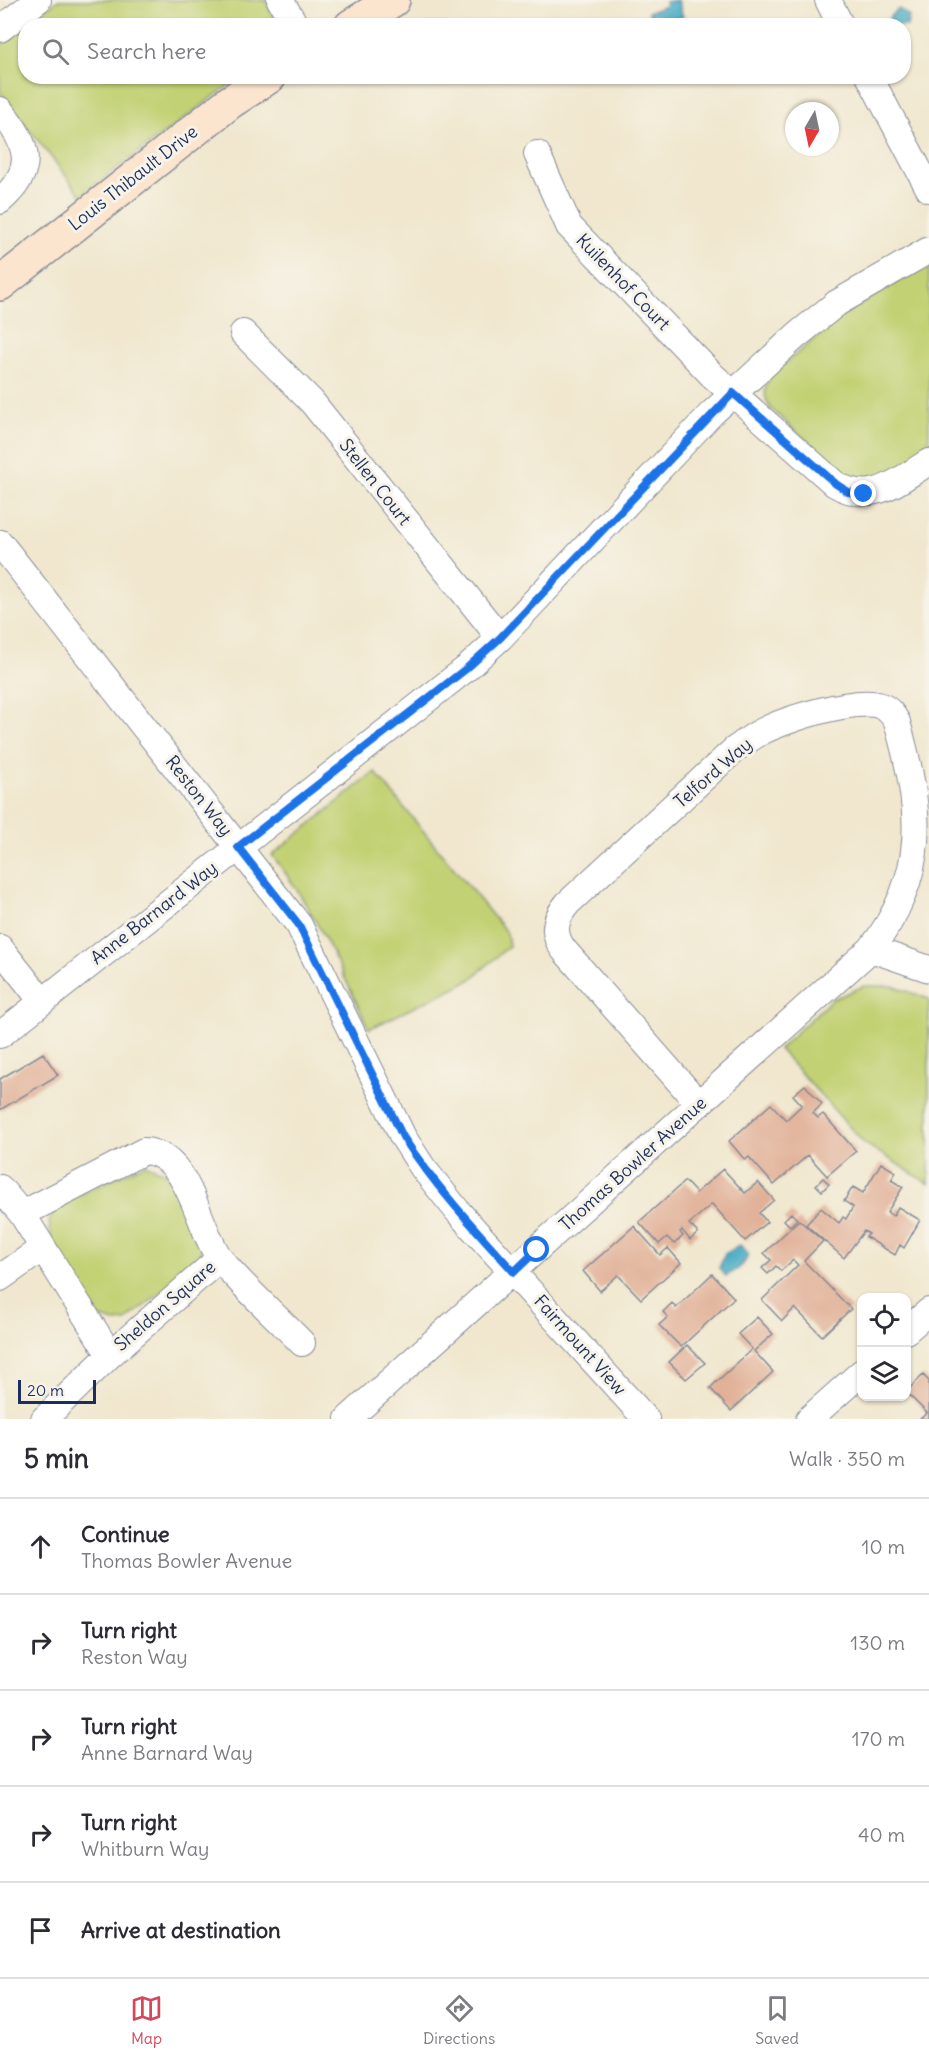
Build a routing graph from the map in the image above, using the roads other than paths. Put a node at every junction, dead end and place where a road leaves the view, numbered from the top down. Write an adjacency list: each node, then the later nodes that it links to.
1 (38, 0): 8 (street)
2 (280, 0): 5 (street)
3 (393, 0): 6 (street)
4 (828, 0): 7 (street)
5 (291, 18)
6 (364, 18)
7 (837, 18)
8 (0, 28)
9 (258, 84): 16 (street, Louis Thibault Drive)
10 (873, 84): 13 (street)
11 (0, 110): 14 (street)
12 (537, 154): 18 (street, Kuilenhof Court)
13 (929, 189)
14 (0, 201)
15 (929, 250): 18 (street, Anne Barnard Way)
16 (0, 284)
17 (243, 333): 21 (street, Stellen Court)
18 (733, 393): 19 (street, Kuilenhof Court); 21 (street, Anne Barnard Way)
19 (929, 462)
20 (0, 543): 22 (street, Reston Way)
21 (500, 638): 22 (street, Anne Barnard Way)
22 (238, 847): 26 (street, Anne Barnard Way); 33 (street, Reston Way)
23 (0, 948): 26 (street)
24 (871, 949): 25 (street); 28 (street, Thomas Bowler Avenue); 28 (street, Telford Way)
25 (929, 969)
26 (42, 1001): 27 (street, Anne Barnard Way)
27 (0, 1035)
28 (699, 1104): 33 (street, Thomas Bowler Avenue)
29 (0, 1188): 30 (street, Sheldon Square)
30 (22, 1214): 31 (street, Sheldon Square); 32 (street, Sheldon Square)
31 (43, 1248): 34 (street); 38 (street, Sheldon Square)
32 (220, 1258): 37 (street, Sheldon Square); 38 (street, Sheldon Square)
33 (514, 1272): 41 (street, Thomas Bowler Avenue); 42 (street, Fairmount View)
34 (0, 1278)
35 (929, 1311): 36 (street)
36 (911, 1327)
37 (302, 1343)
38 (110, 1355): 40 (street, Sheldon Square)
39 (857, 1376): 43 (street)
40 (44, 1419)
41 (348, 1419)
42 (646, 1419)
43 (809, 1419)

